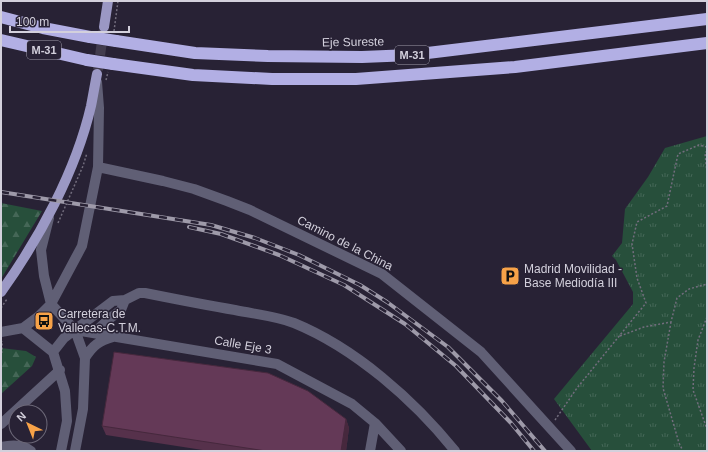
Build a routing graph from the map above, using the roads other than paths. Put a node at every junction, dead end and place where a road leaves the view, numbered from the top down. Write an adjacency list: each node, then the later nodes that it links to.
1 (108, 1): 4 (main road)
2 (1, 17): 3 (highway, Eje Sureste / M-31, bridge)
3 (707, 19)
4 (104, 27)
5 (1, 40): 6 (highway, M-31, bridge)
6 (707, 43)
7 (97, 74): 8 (street); 9 (main road)
8 (98, 167): 12 (street); 30 (street, Camino de la China)
9 (52, 209): 10 (main road); 12 (street)
10 (1, 292)
11 (125, 300): 14 (street); 16 (street); 29 (street)
12 (51, 304): 13 (street); 14 (street)
13 (23, 328): 15 (street); 18 (street)
14 (75, 330): 16 (street); 18 (street); 19 (street)
15 (1, 332)
16 (94, 333): 17 (street)
17 (117, 336): 19 (street, Calle Eje 3); 21 (street, Calle Eje 3)
18 (53, 352): 20 (street)
19 (85, 358): 26 (street)
20 (60, 370): 22 (street); 25 (street)
21 (375, 423): 27 (street); 28 (street, Calle Eje 3)
22 (1, 424)
23 (1, 447): 24 (street)
24 (31, 451)
25 (61, 451)
26 (75, 451)
27 (370, 451)
28 (401, 451)
29 (455, 451)
30 (571, 451)

